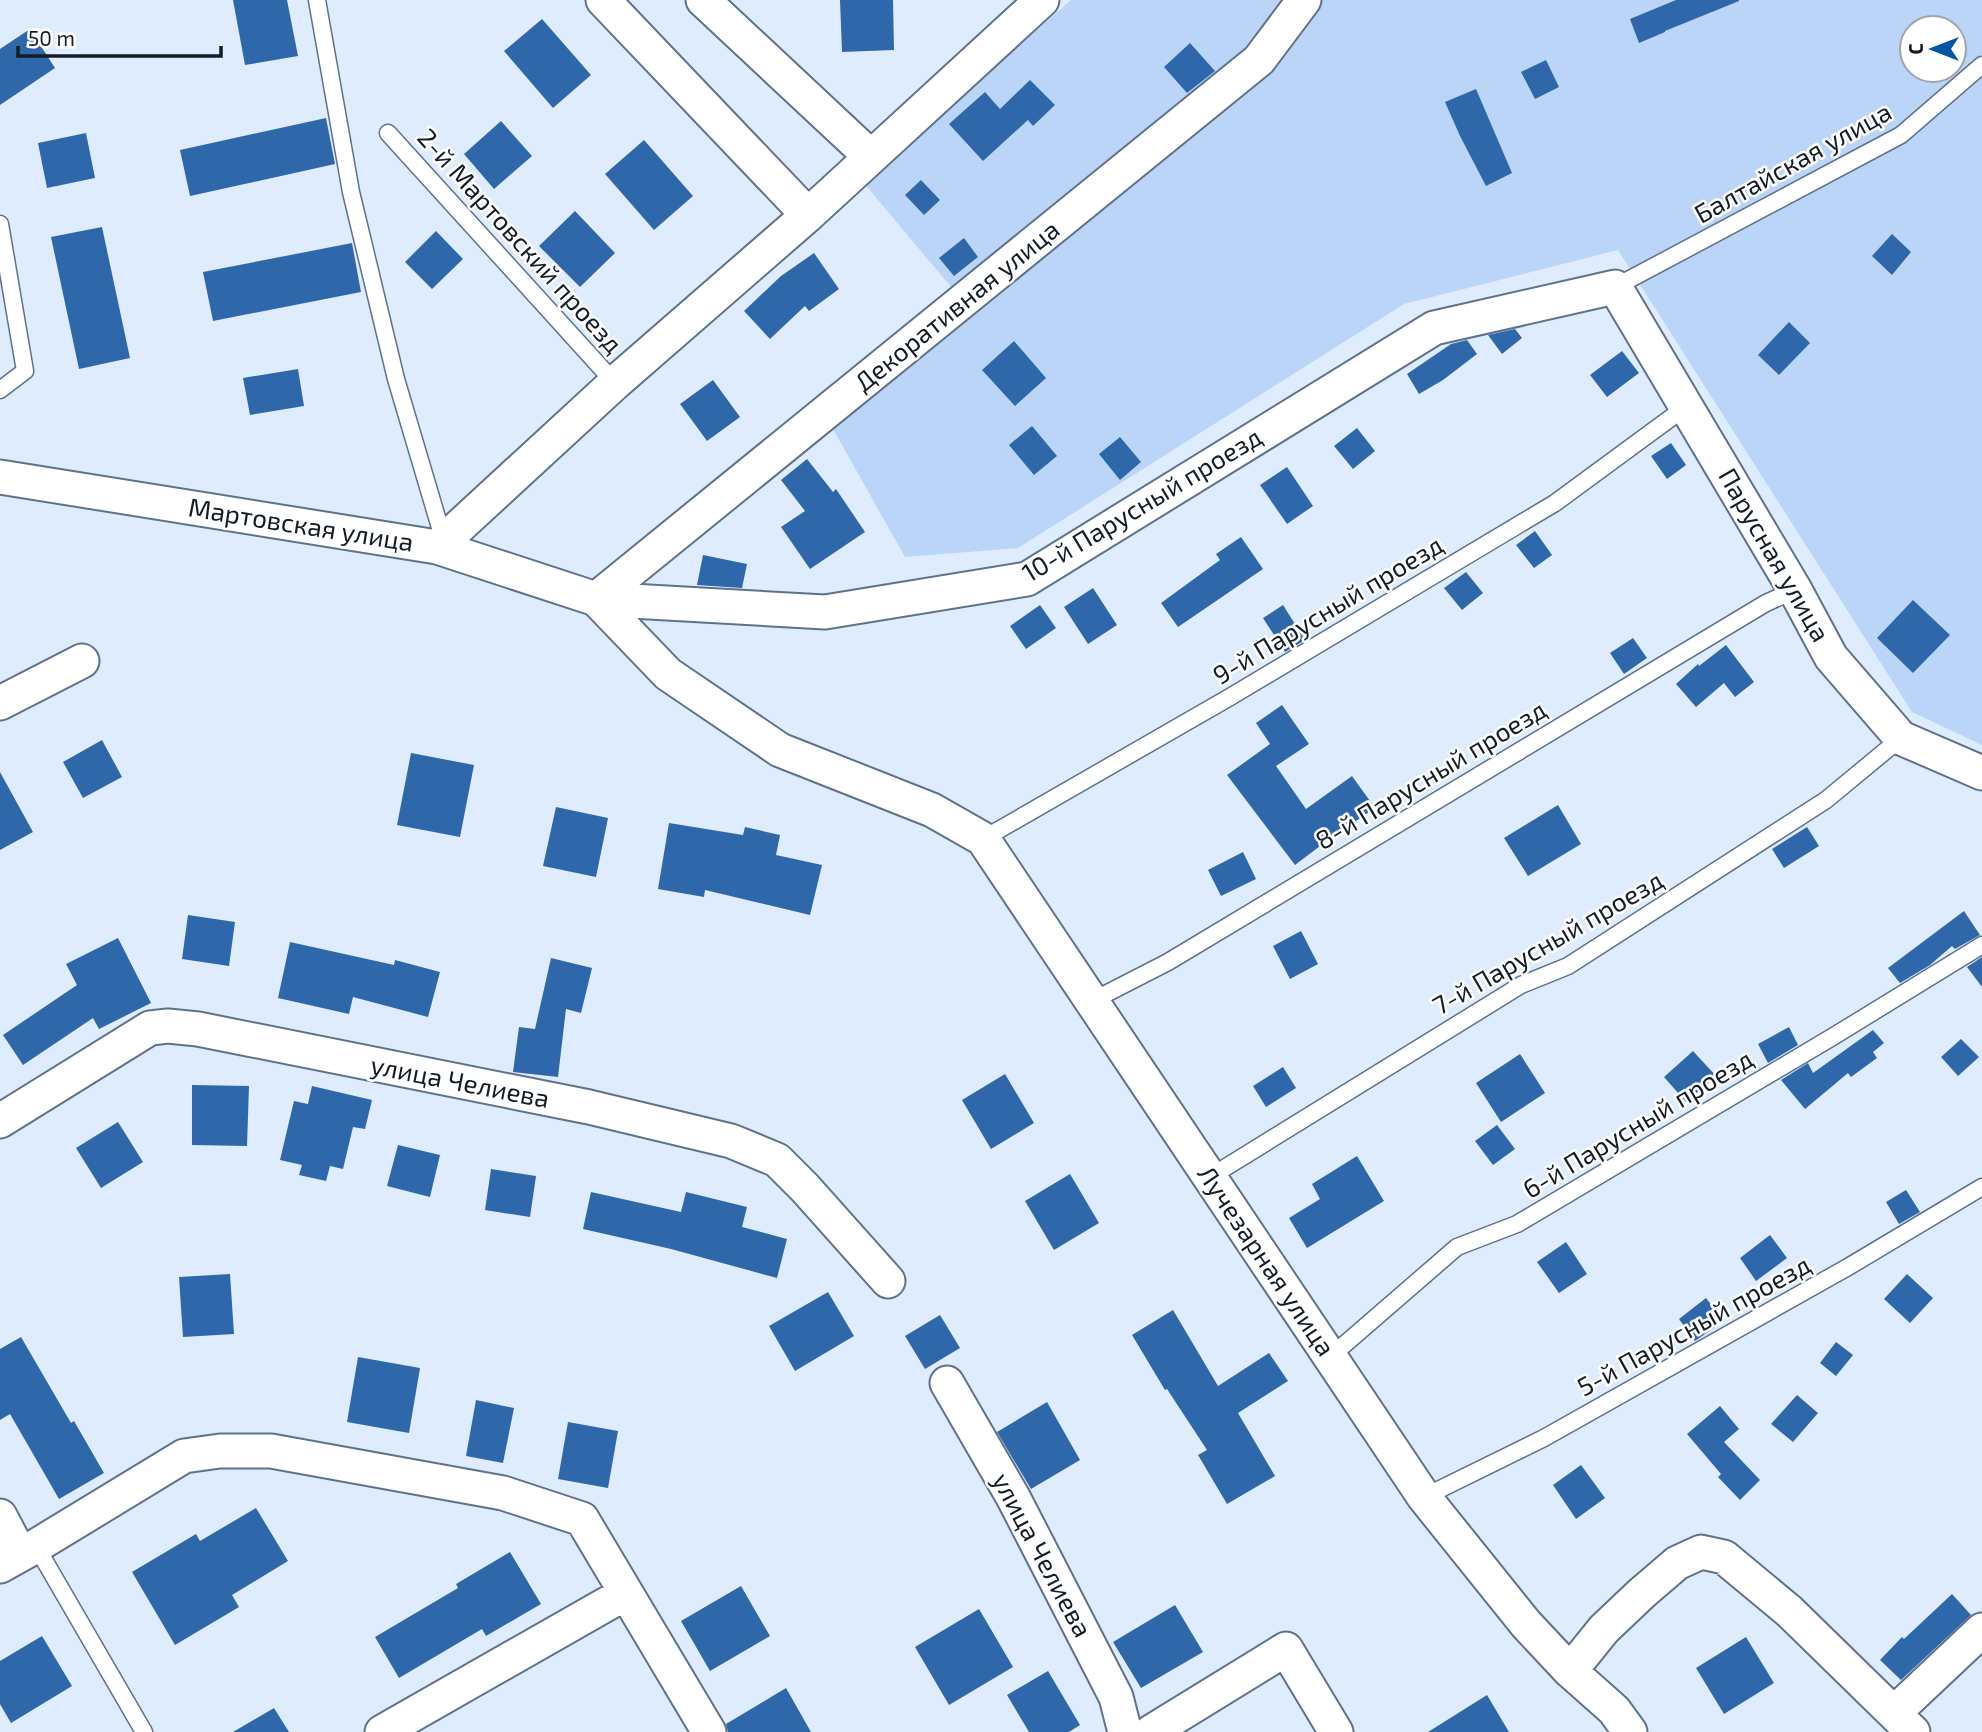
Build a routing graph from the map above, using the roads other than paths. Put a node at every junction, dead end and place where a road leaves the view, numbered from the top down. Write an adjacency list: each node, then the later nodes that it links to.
1 (317, 0): 16 (lane)
2 (603, 0): 9 (street)
3 (703, 0): 8 (street)
4 (1042, 0): 8 (street)
5 (1304, 0): 18 (street, Декоративная улица)
6 (1982, 65): 11 (lane, Балтайская улица)
7 (388, 133): 12 (lane, 2-й Мартовский проезд)
8 (871, 157): 9 (street)
9 (808, 215): 12 (street)
10 (0, 224): 13 (lane)
11 (1615, 287): 14 (street, Парусная улица); 18 (street, 10-й Парусный проезд)
12 (615, 383): 16 (street)
13 (0, 390)
14 (1687, 406): 17 (street, Парусная улица); 23 (lane, 9-й Парусный проезд)
15 (0, 477): 16 (street, Мартовская улица)
16 (441, 544): 18 (street, Мартовская улица)
17 (1795, 590): 21 (street, Парусная улица); 25 (lane, 8-й Парусный проезд)
18 (596, 599): 23 (street, Лучезарная улица)
19 (82, 661): 20 (street)
20 (0, 703)
21 (1902, 738): 22 (street, Парусная улица); 27 (lane, 7-й Парусный проезд)
22 (1982, 773)
23 (983, 839): 25 (street, Лучезарная улица)
24 (1982, 945): 30 (lane, 6-й Парусный проезд)
25 (1092, 1001): 27 (street, Лучезарная улица)
26 (0, 1121): 29 (street, улица Челиева)
27 (1210, 1177): 30 (street, Лучезарная улица)
28 (1982, 1187): 32 (lane, 5-й Парусный проезд)
29 (888, 1281)
30 (1330, 1357): 32 (street, Лучезарная улица)
31 (947, 1383): 42 (street, улица Челиева)
32 (1424, 1497): 37 (street, Лучезарная улица)
33 (0, 1517): 34 (street)
34 (18, 1555): 35 (street); 39 (lane)
35 (626, 1592): 40 (street); 41 (street)
36 (1982, 1630): 38 (street)
37 (1570, 1671): 38 (street); 45 (street, Лучезарная улица)
38 (1903, 1722)
39 (144, 1732)
40 (382, 1732)
41 (709, 1732)
42 (1125, 1732)
43 (1152, 1732): 44 (street)
44 (1336, 1732)
45 (1630, 1732)

